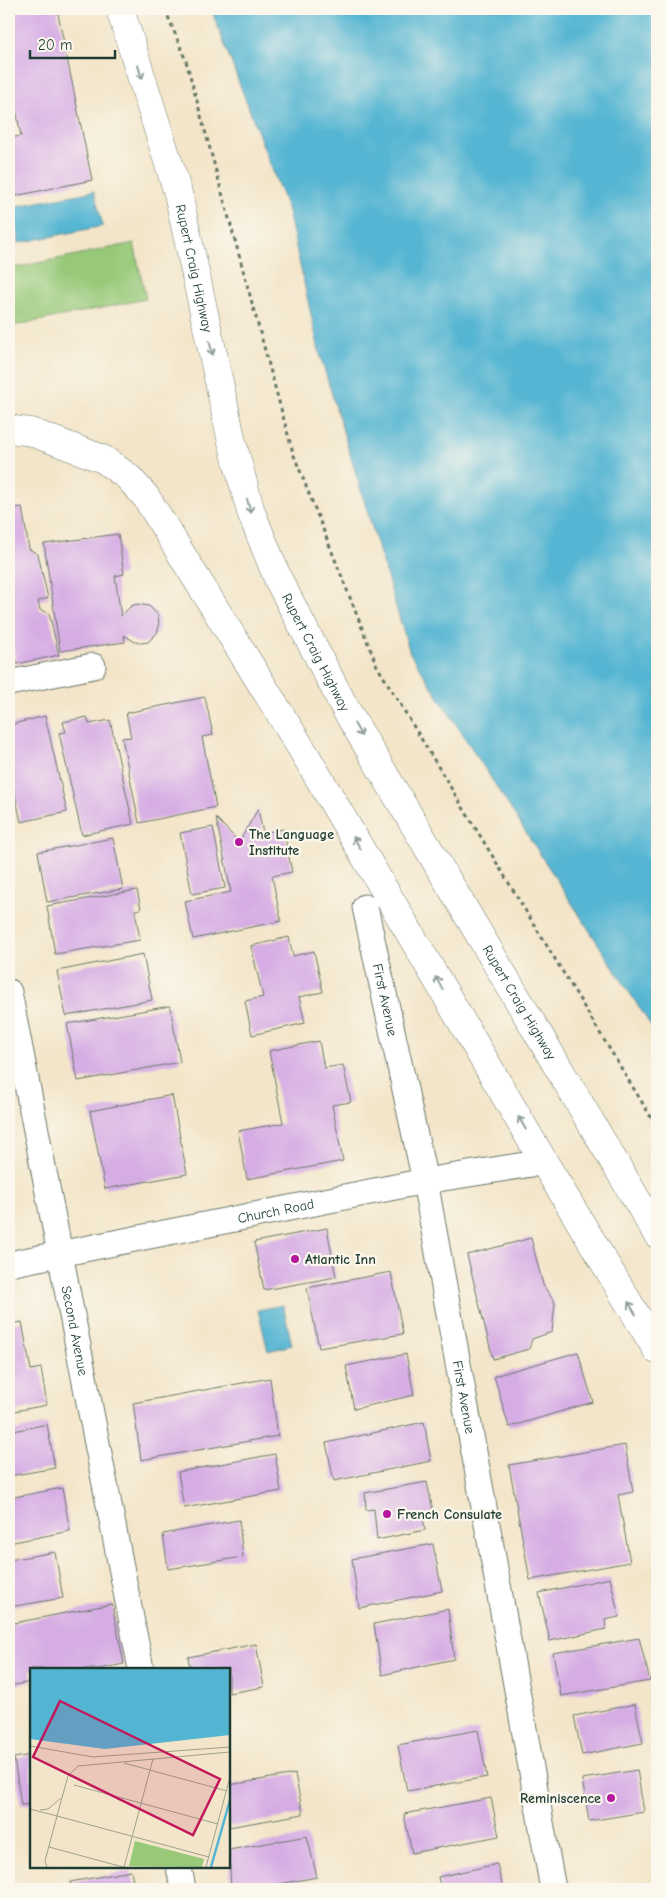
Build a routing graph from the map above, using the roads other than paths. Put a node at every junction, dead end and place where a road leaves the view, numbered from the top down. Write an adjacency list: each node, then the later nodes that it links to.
1 (120, 9): 9 (main road, Rupert Craig Highway, one-way to 9)
2 (9, 430): 7 (main road, one-way to 2)
3 (93, 666): 4 (street)
4 (9, 683)
5 (365, 907): 8 (street, First Avenue)
6 (9, 992): 10 (street, Second Avenue)
7 (544, 1162): 8 (street, Church Road); 12 (main road, one-way to 7)
8 (425, 1181): 10 (street, Church Road); 16 (street, First Avenue)
9 (657, 1234)
10 (60, 1254): 11 (street, Church Road); 13 (street, Second Avenue)
11 (9, 1264)
12 (657, 1350)
13 (141, 1668)
14 (179, 1868): 15 (street)
15 (183, 1889)
16 (554, 1889)

